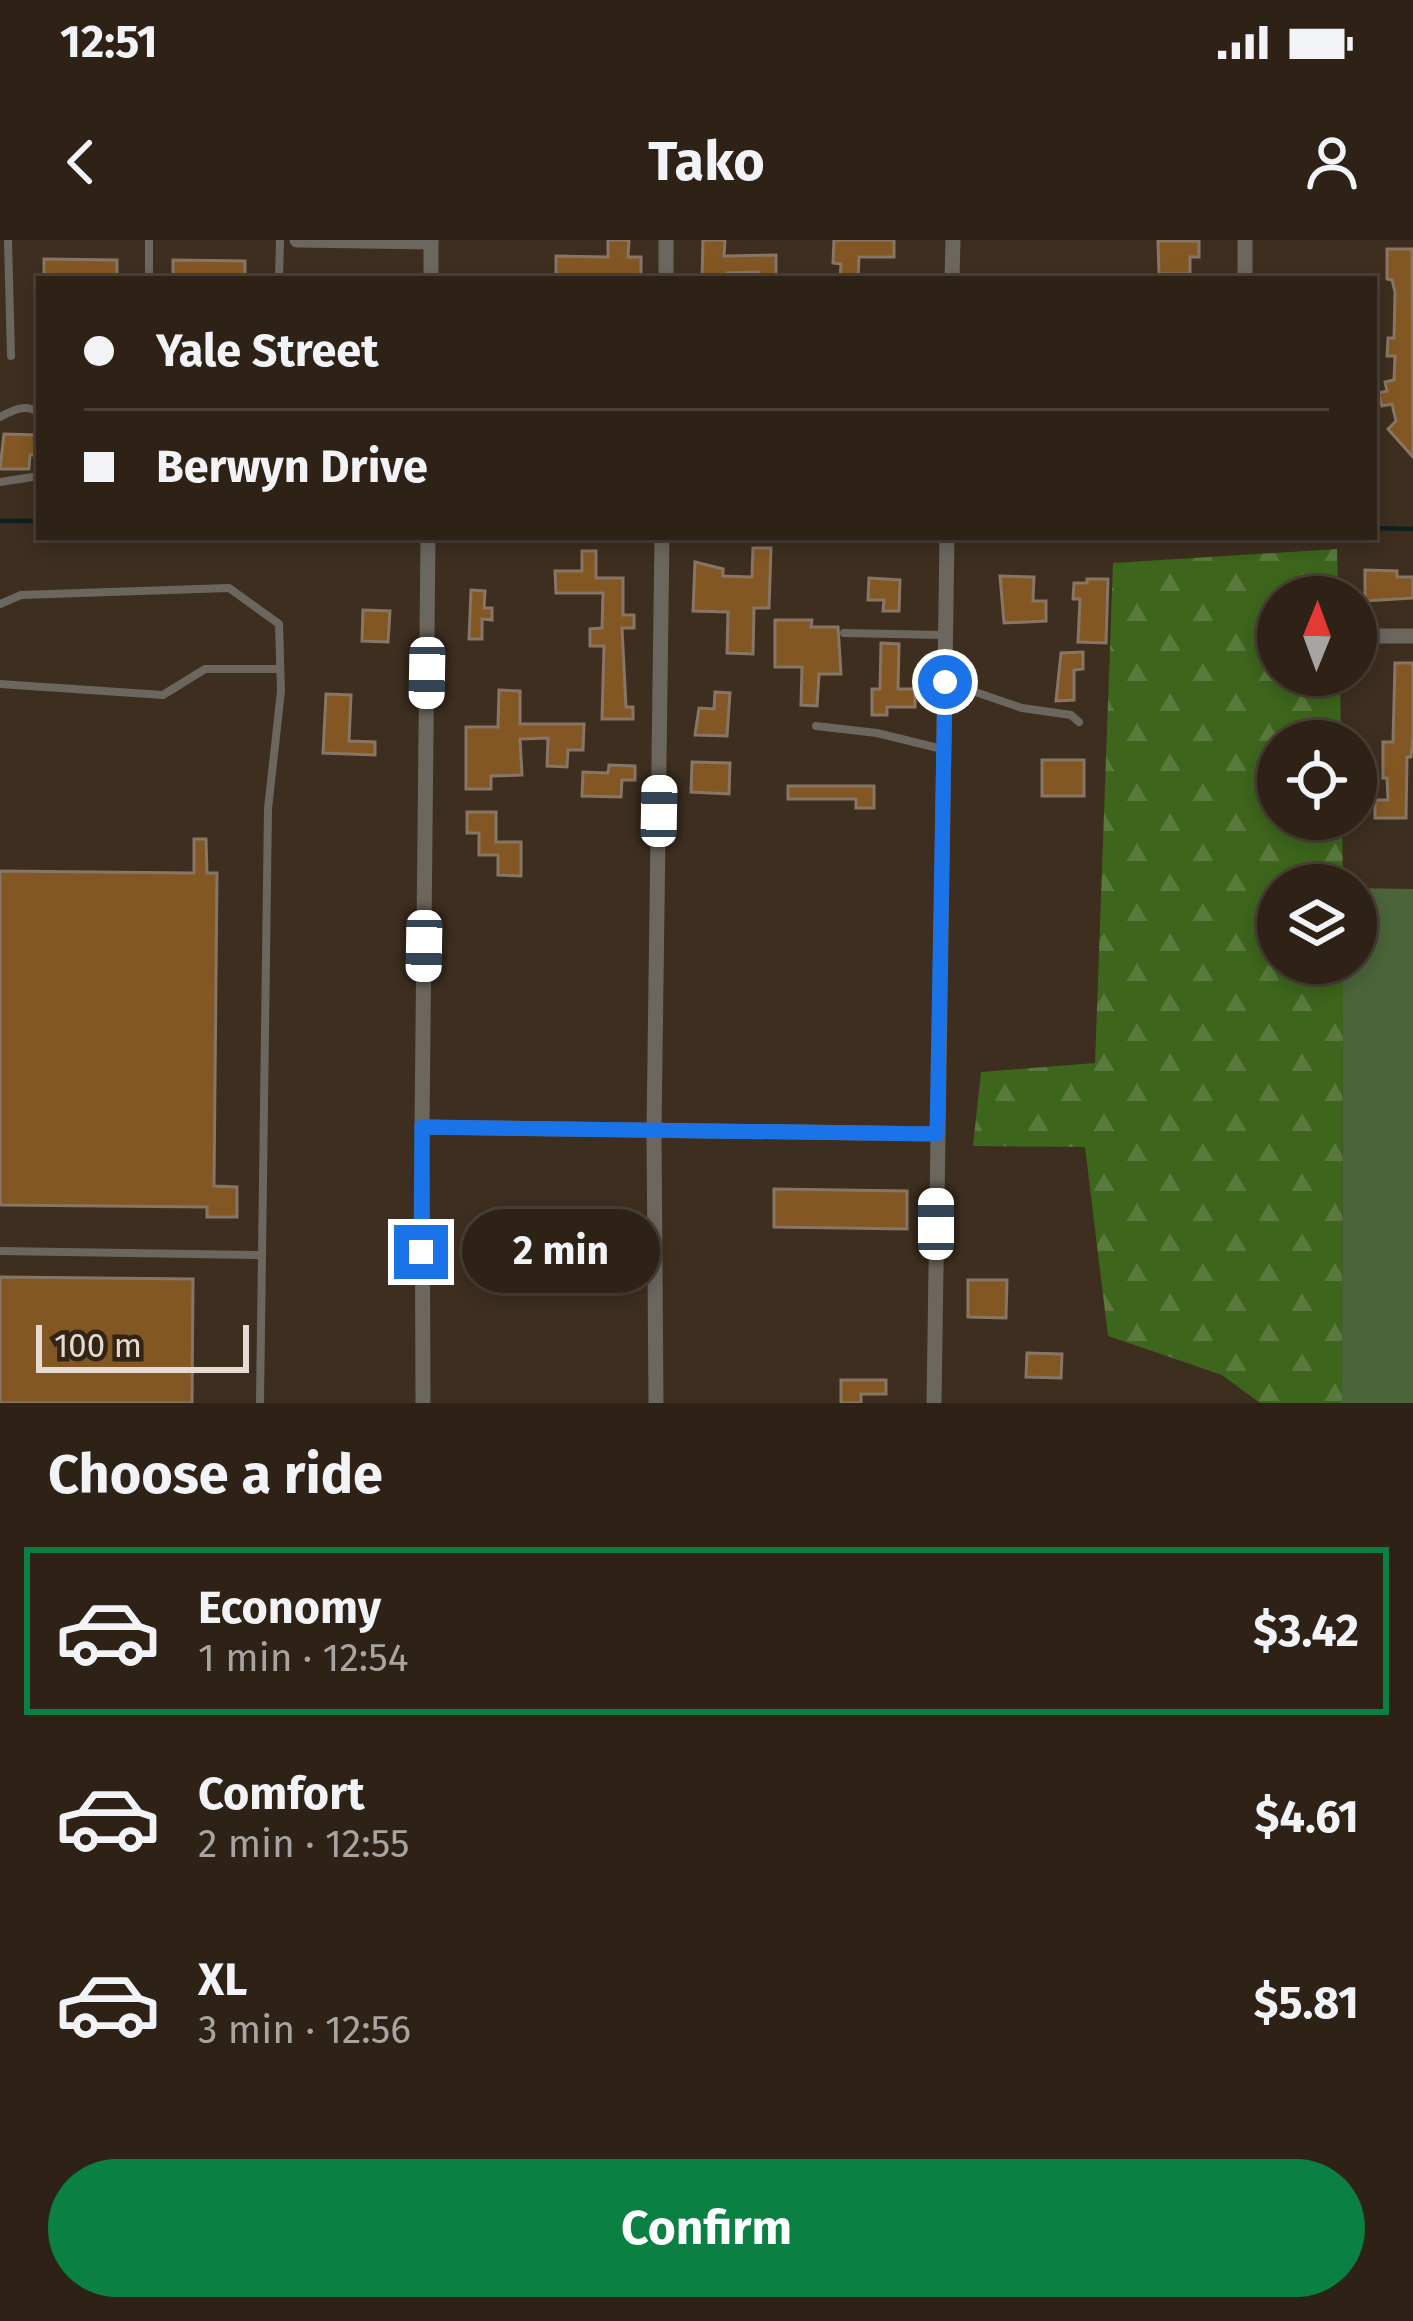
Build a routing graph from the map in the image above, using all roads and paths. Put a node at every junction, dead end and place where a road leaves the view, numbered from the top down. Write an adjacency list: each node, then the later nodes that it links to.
1 (8, 240): 15 (lane)
2 (149, 240): 9 (lane)
3 (280, 240): 10 (lane)
4 (297, 240): 8 (street)
5 (666, 240): 12 (street)
6 (953, 240): 13 (street)
7 (1245, 240): 14 (street)
8 (431, 241): 11 (street)
9 (149, 276)
10 (279, 276)
11 (431, 276)
12 (666, 276)
13 (952, 276)
14 (1245, 276)
15 (10, 356)
16 (36, 410): 17 (lane)
17 (0, 416)
18 (36, 476): 19 (lane)
19 (0, 482)
20 (428, 540): 34 (street)
21 (662, 540): 35 (street)
22 (947, 540): 25 (street)
23 (0, 604): 28 (lane)
24 (844, 633): 25 (lane)
25 (946, 635): 29 (street)
26 (1377, 636): 27 (street)
27 (1413, 636)
28 (280, 669): 30 (lane); 38 (lane)
29 (945, 682): 31 (lane); 33 (street)
30 (0, 685)
31 (1079, 722)
32 (816, 727): 33 (lane)
33 (944, 750): 36 (street)
34 (422, 1127): 35 (street); 40 (street)
35 (655, 1131): 36 (street); 41 (street)
36 (937, 1134): 42 (street)
37 (0, 1251): 38 (lane)
38 (262, 1255): 39 (lane)
39 (260, 1403)
40 (423, 1403)
41 (656, 1403)
42 (934, 1403)

